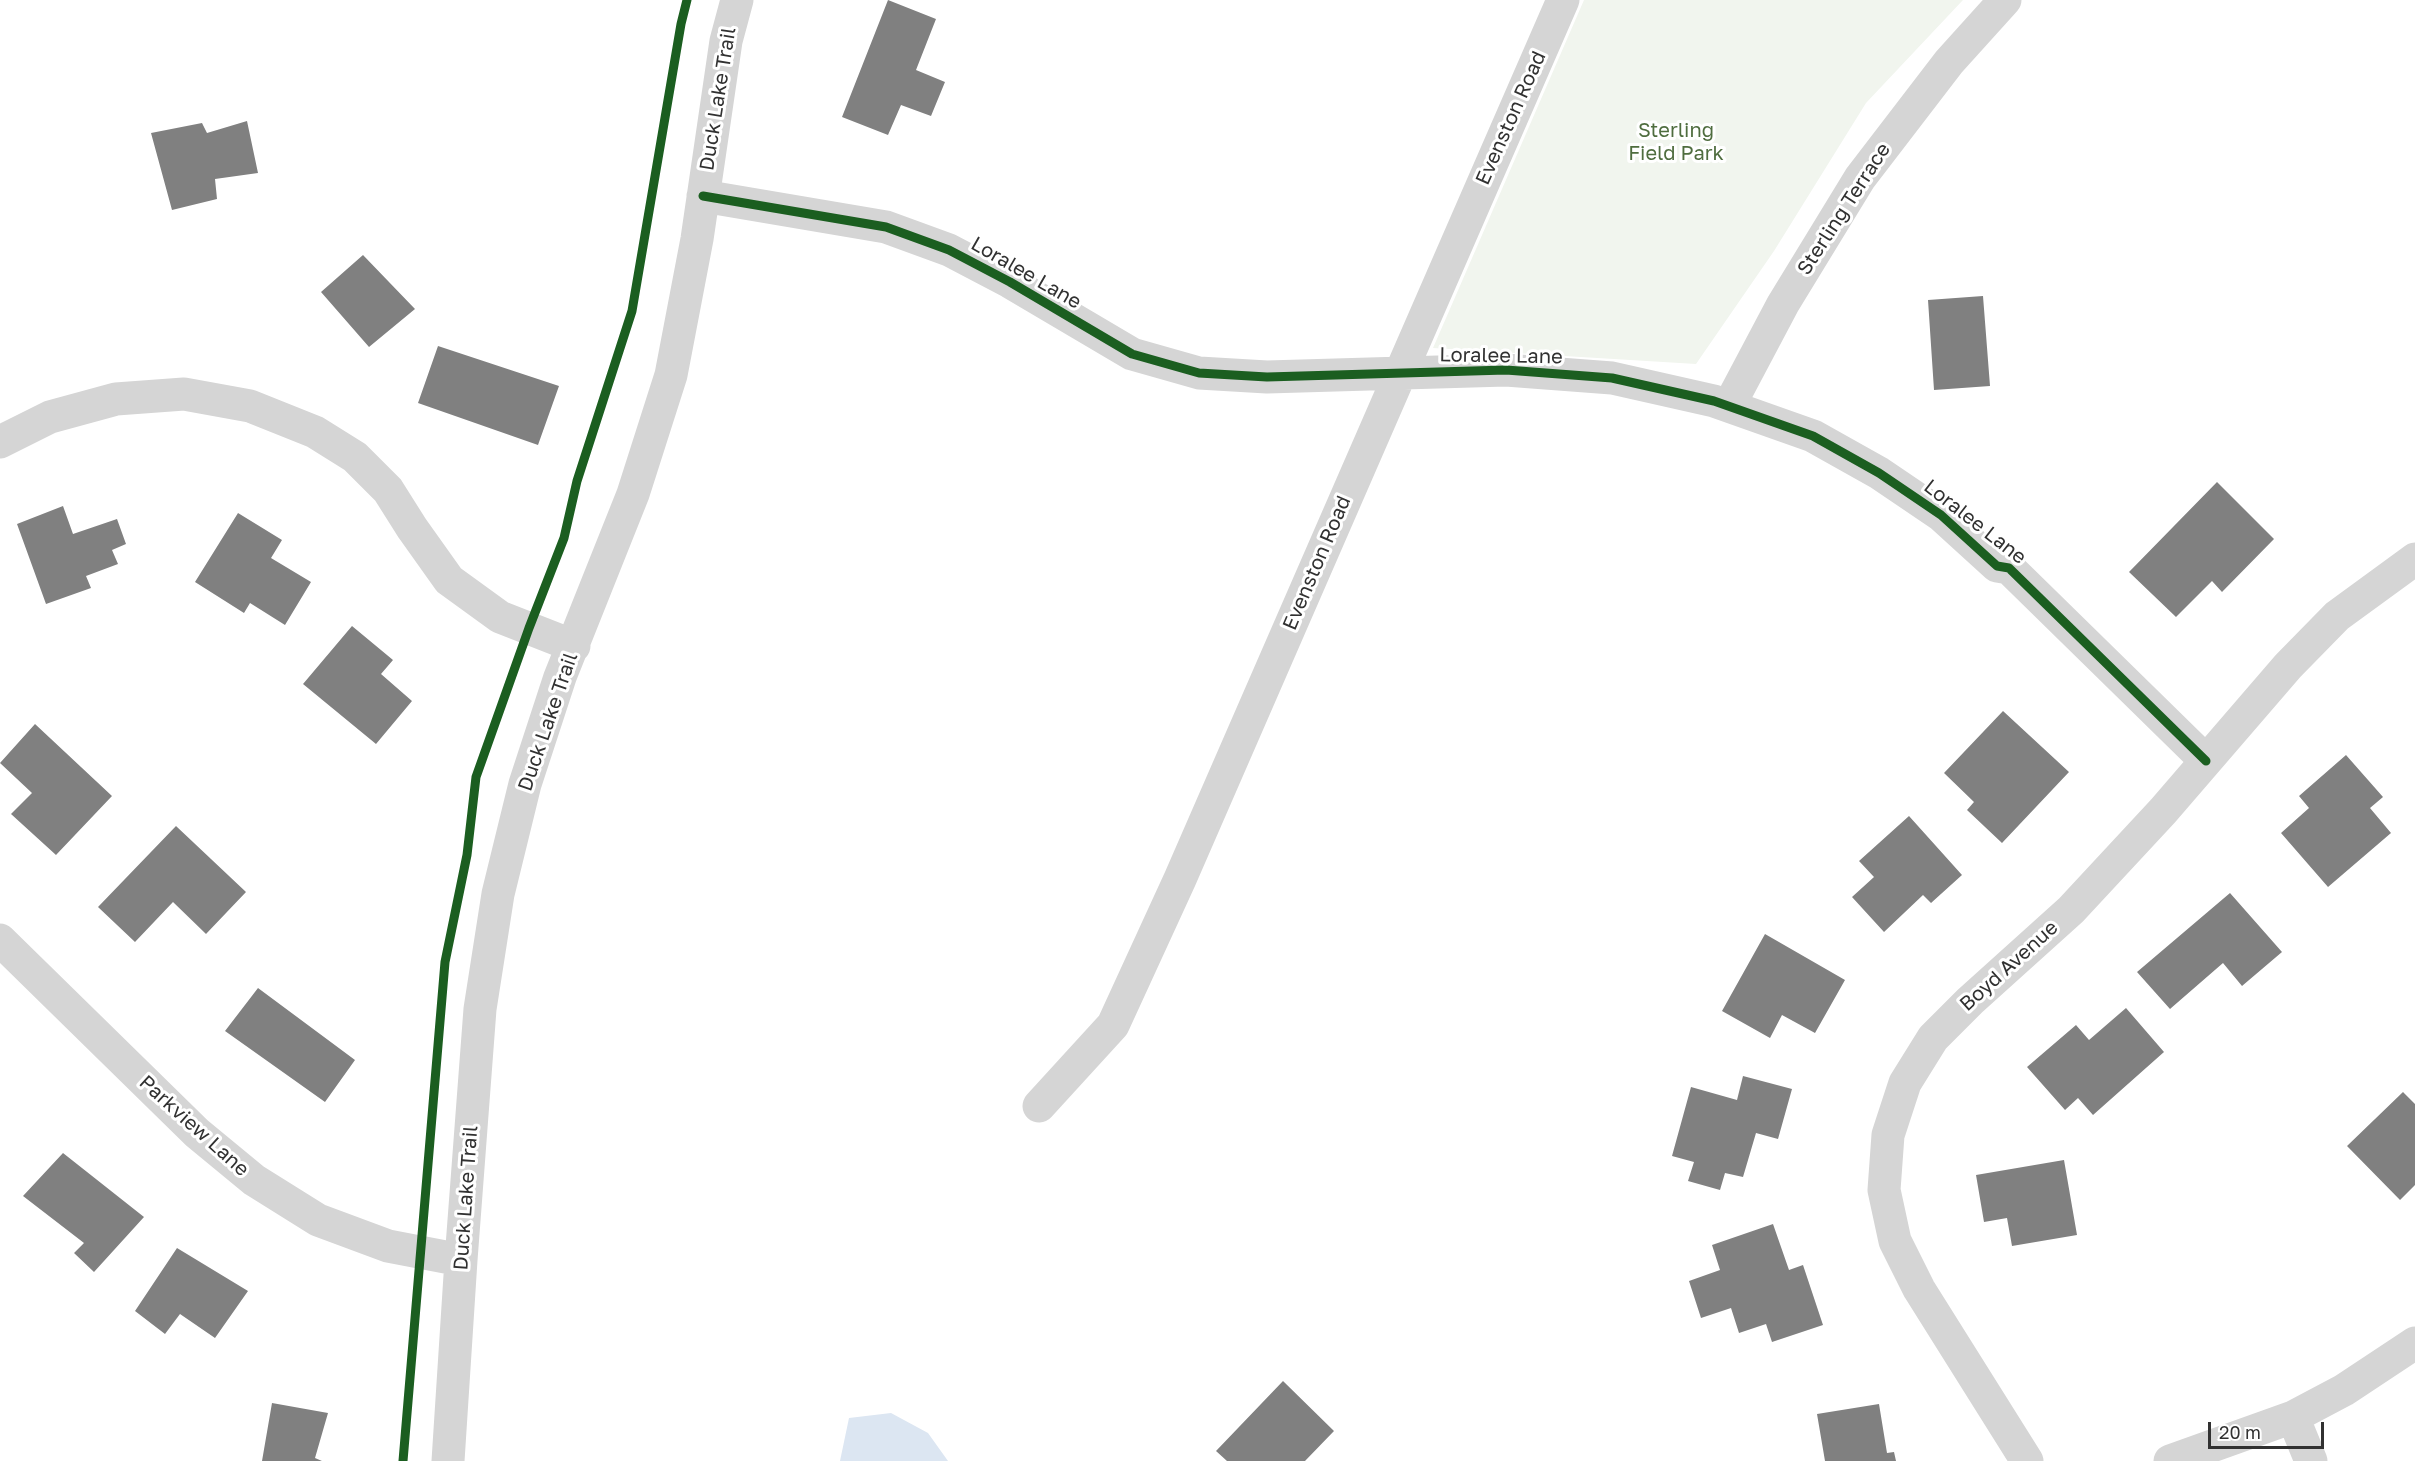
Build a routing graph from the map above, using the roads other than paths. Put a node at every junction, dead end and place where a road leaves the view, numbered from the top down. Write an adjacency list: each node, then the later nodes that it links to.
1 (737, 0): 4 (street, Duck Lake Trail)
2 (1563, 0): 5 (street, Evenston Road)
3 (2005, 0): 6 (street, Sterling Terrace)
4 (703, 196): 5 (street, Loralee Lane); 9 (street, Duck Lake Trail)
5 (1400, 373): 6 (street, Loralee Lane); 12 (street, Evenston Road)
6 (1729, 406): 10 (street, Loralee Lane)
7 (0, 442): 9 (street)
8 (2415, 559): 10 (street, Boyd Avenue)
9 (574, 646): 13 (street, Duck Lake Trail)
10 (2206, 761): 17 (street, Boyd Avenue)
11 (0, 940): 13 (street, Parkview Lane)
12 (1039, 1106)
13 (461, 1260): 16 (street, Duck Lake Trail)
14 (2415, 1343): 15 (street)
15 (2293, 1417): 18 (street); 19 (street)
16 (448, 1461)
17 (2027, 1461)
18 (2170, 1461)
19 (2311, 1461)

